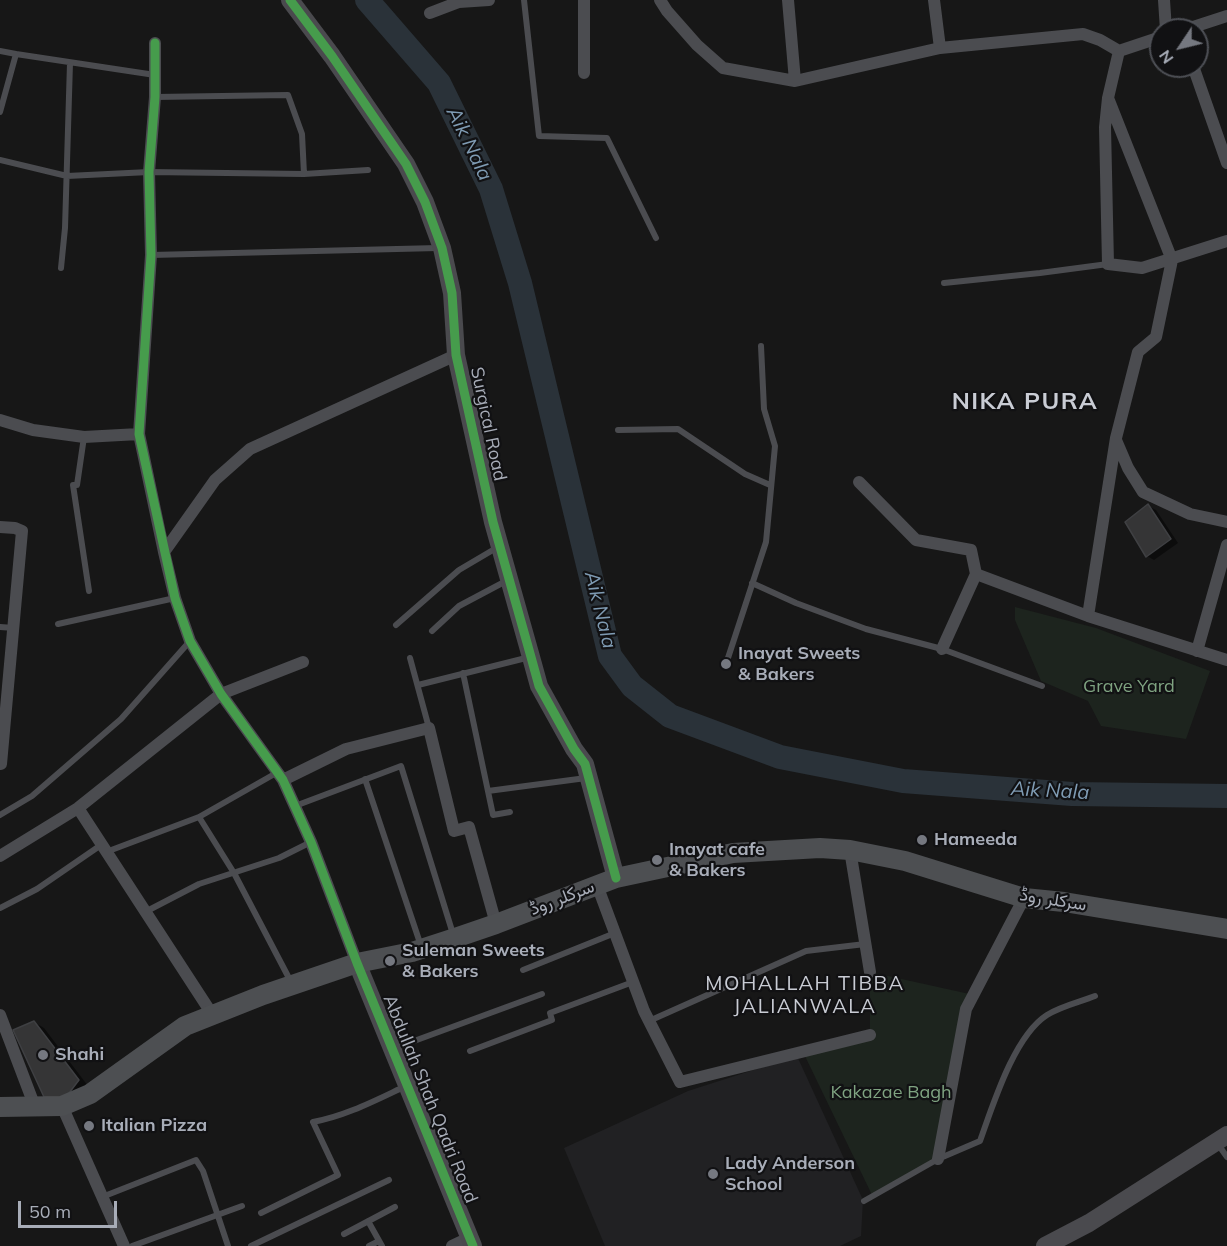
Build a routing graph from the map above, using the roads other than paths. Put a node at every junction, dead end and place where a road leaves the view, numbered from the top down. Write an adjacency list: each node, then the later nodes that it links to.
1 (290, 0): 35 (street, Surgical Road)
2 (489, 0): 9 (street)
3 (524, 0): 33 (lane)
4 (584, 0): 20 (street)
5 (660, 0): 23 (street)
6 (788, 0): 23 (street)
7 (934, 0): 15 (street)
8 (1164, 0): 11 (street)
9 (430, 13)
10 (1227, 16): 12 (street)
11 (1165, 18)
12 (1209, 22)
13 (1149, 41): 17 (street)
14 (155, 43): 21 (street)
15 (940, 48): 17 (street); 23 (street)
16 (0, 51): 18 (lane)
17 (1119, 51): 25 (street)
18 (16, 54): 19 (lane); 26 (lane)
19 (70, 63): 21 (lane); 32 (lane)
20 (584, 73)
21 (155, 75): 24 (street)
22 (1197, 78): 28 (street)
23 (795, 81)
24 (155, 97): 30 (street); 31 (lane)
25 (1108, 99): 37 (street); 38 (street)
26 (0, 111)
27 (0, 160): 32 (lane)
28 (1227, 163)
29 (368, 170): 31 (lane)
30 (149, 172): 31 (lane); 32 (lane); 36 (street)
31 (304, 174)
32 (66, 176): 39 (lane)
33 (656, 238)
34 (1227, 241): 37 (street)
35 (442, 248): 36 (lane); 42 (street, Surgical Road)
36 (151, 255): 45 (street)
37 (1172, 260): 38 (street); 47 (street)
38 (1108, 264): 40 (lane)
39 (61, 268)
40 (944, 283)
41 (760, 346): 49 (lane)
42 (456, 355): 53 (street, Surgical Road); 54 (street)
43 (0, 420): 46 (street)
44 (618, 430): 49 (lane)
45 (139, 434): 46 (street); 54 (street)
46 (84, 437): 58 (lane)
47 (1116, 438): 50 (street); 60 (street)
48 (859, 482): 55 (street)
49 (770, 485): 57 (lane)
50 (1227, 522)
51 (0, 527): 64 (street)
52 (1227, 544): 68 (street)
53 (500, 546): 56 (street, Surgical Road); 62 (lane)
54 (164, 552): 59 (street)
55 (976, 574): 60 (street); 67 (street)
56 (509, 579): 65 (lane); 69 (street, Surgical Road)
57 (752, 583): 67 (lane); 73 (lane)
58 (88, 591)
59 (175, 597): 61 (lane); 66 (street)
60 (1088, 616): 68 (street)
61 (58, 624)
62 (396, 625)
63 (0, 627): 64 (lane)
64 (14, 628): 79 (street)
65 (432, 631)
66 (190, 641): 77 (street); 88 (lane)
67 (942, 649): 76 (lane)
68 (1197, 651): 71 (street)
69 (531, 657): 74 (lane); 82 (street, Surgical Road)
70 (410, 658): 75 (lane)
71 (1227, 660)
72 (303, 662): 77 (street)
73 (726, 664)
74 (463, 673): 75 (lane); 84 (lane)
75 (418, 685): 78 (lane)
76 (1042, 686)
77 (220, 694): 81 (street); 86 (street)
78 (429, 728): 81 (street); 100 (street)
79 (2, 732): 80 (street)
80 (1, 764)
81 (280, 776): 85 (street); 89 (lane)
82 (589, 777): 84 (lane); 95 (street, Surgical Road)
83 (365, 779): 85 (lane); 103 (lane); 105 (lane)
84 (488, 791): 87 (lane)
85 (294, 806): 90 (street)
86 (78, 808): 91 (street); 93 (street)
87 (510, 812)
88 (0, 814)
89 (199, 817): 91 (lane); 94 (lane)
90 (310, 842): 94 (lane); 106 (street)
91 (103, 849): 98 (lane); 99 (street)
92 (850, 850): 95 (main road, سرکلر روڈ); 97 (main road, سرکلر روڈ); 104 (street)
93 (0, 856)
94 (234, 873): 99 (lane); 110 (lane)
95 (616, 878): 96 (main road, سرکلر روڈ)
96 (597, 885): 100 (main road, سرکلر روڈ); 102 (street)
97 (1024, 898): 101 (main road, سرکلر روڈ); 124 (street)
98 (0, 908)
99 (144, 913): 113 (street)
100 (496, 924): 103 (main road, سرکلر روڈ)
101 (1227, 929)
102 (615, 933): 107 (lane); 109 (street)
103 (455, 938): 105 (main road, سرکلر روڈ)
104 (866, 944): 108 (street); 115 (lane)
105 (422, 949): 106 (main road, سرکلر روڈ)
106 (357, 963): 110 (main road, سرکلر روڈ); 117 (street, Abdullah Shah Qadri Road)
107 (523, 970)
108 (870, 972)
109 (633, 982): 115 (street); 118 (lane)
110 (293, 985): 113 (main road, سرکلر روڈ)
111 (542, 994): 117 (lane)
112 (1095, 996): 124 (lane)
113 (212, 1014): 120 (main road, سرکلر روڈ)
114 (0, 1015): 122 (street)
115 (649, 1021): 116 (street)
116 (870, 1035)
117 (392, 1049): 119 (street, Abdullah Shah Qadri Road)
118 (470, 1051)
119 (407, 1086): 130 (lane); 134 (street, Abdullah Shah Qadri Road)
120 (62, 1106): 122 (main road, سرکلر روڈ); 126 (street)
121 (0, 1107): 122 (main road, سرکلر روڈ)
122 (35, 1107)
123 (1223, 1145): 141 (street)
124 (938, 1159): 127 (lane)
125 (388, 1180): 139 (lane)
126 (102, 1197): 131 (lane); 136 (street)
127 (864, 1202)
128 (242, 1206): 131 (lane)
129 (395, 1207): 132 (lane)
130 (261, 1213)
131 (217, 1214): 137 (lane); 138 (lane)
132 (368, 1221): 133 (lane); 135 (lane)
133 (344, 1234)
134 (464, 1243)
135 (381, 1244): 140 (lane)
136 (124, 1246)
137 (132, 1246)
138 (228, 1246)
139 (251, 1246)
140 (369, 1246)
141 (1045, 1246)

